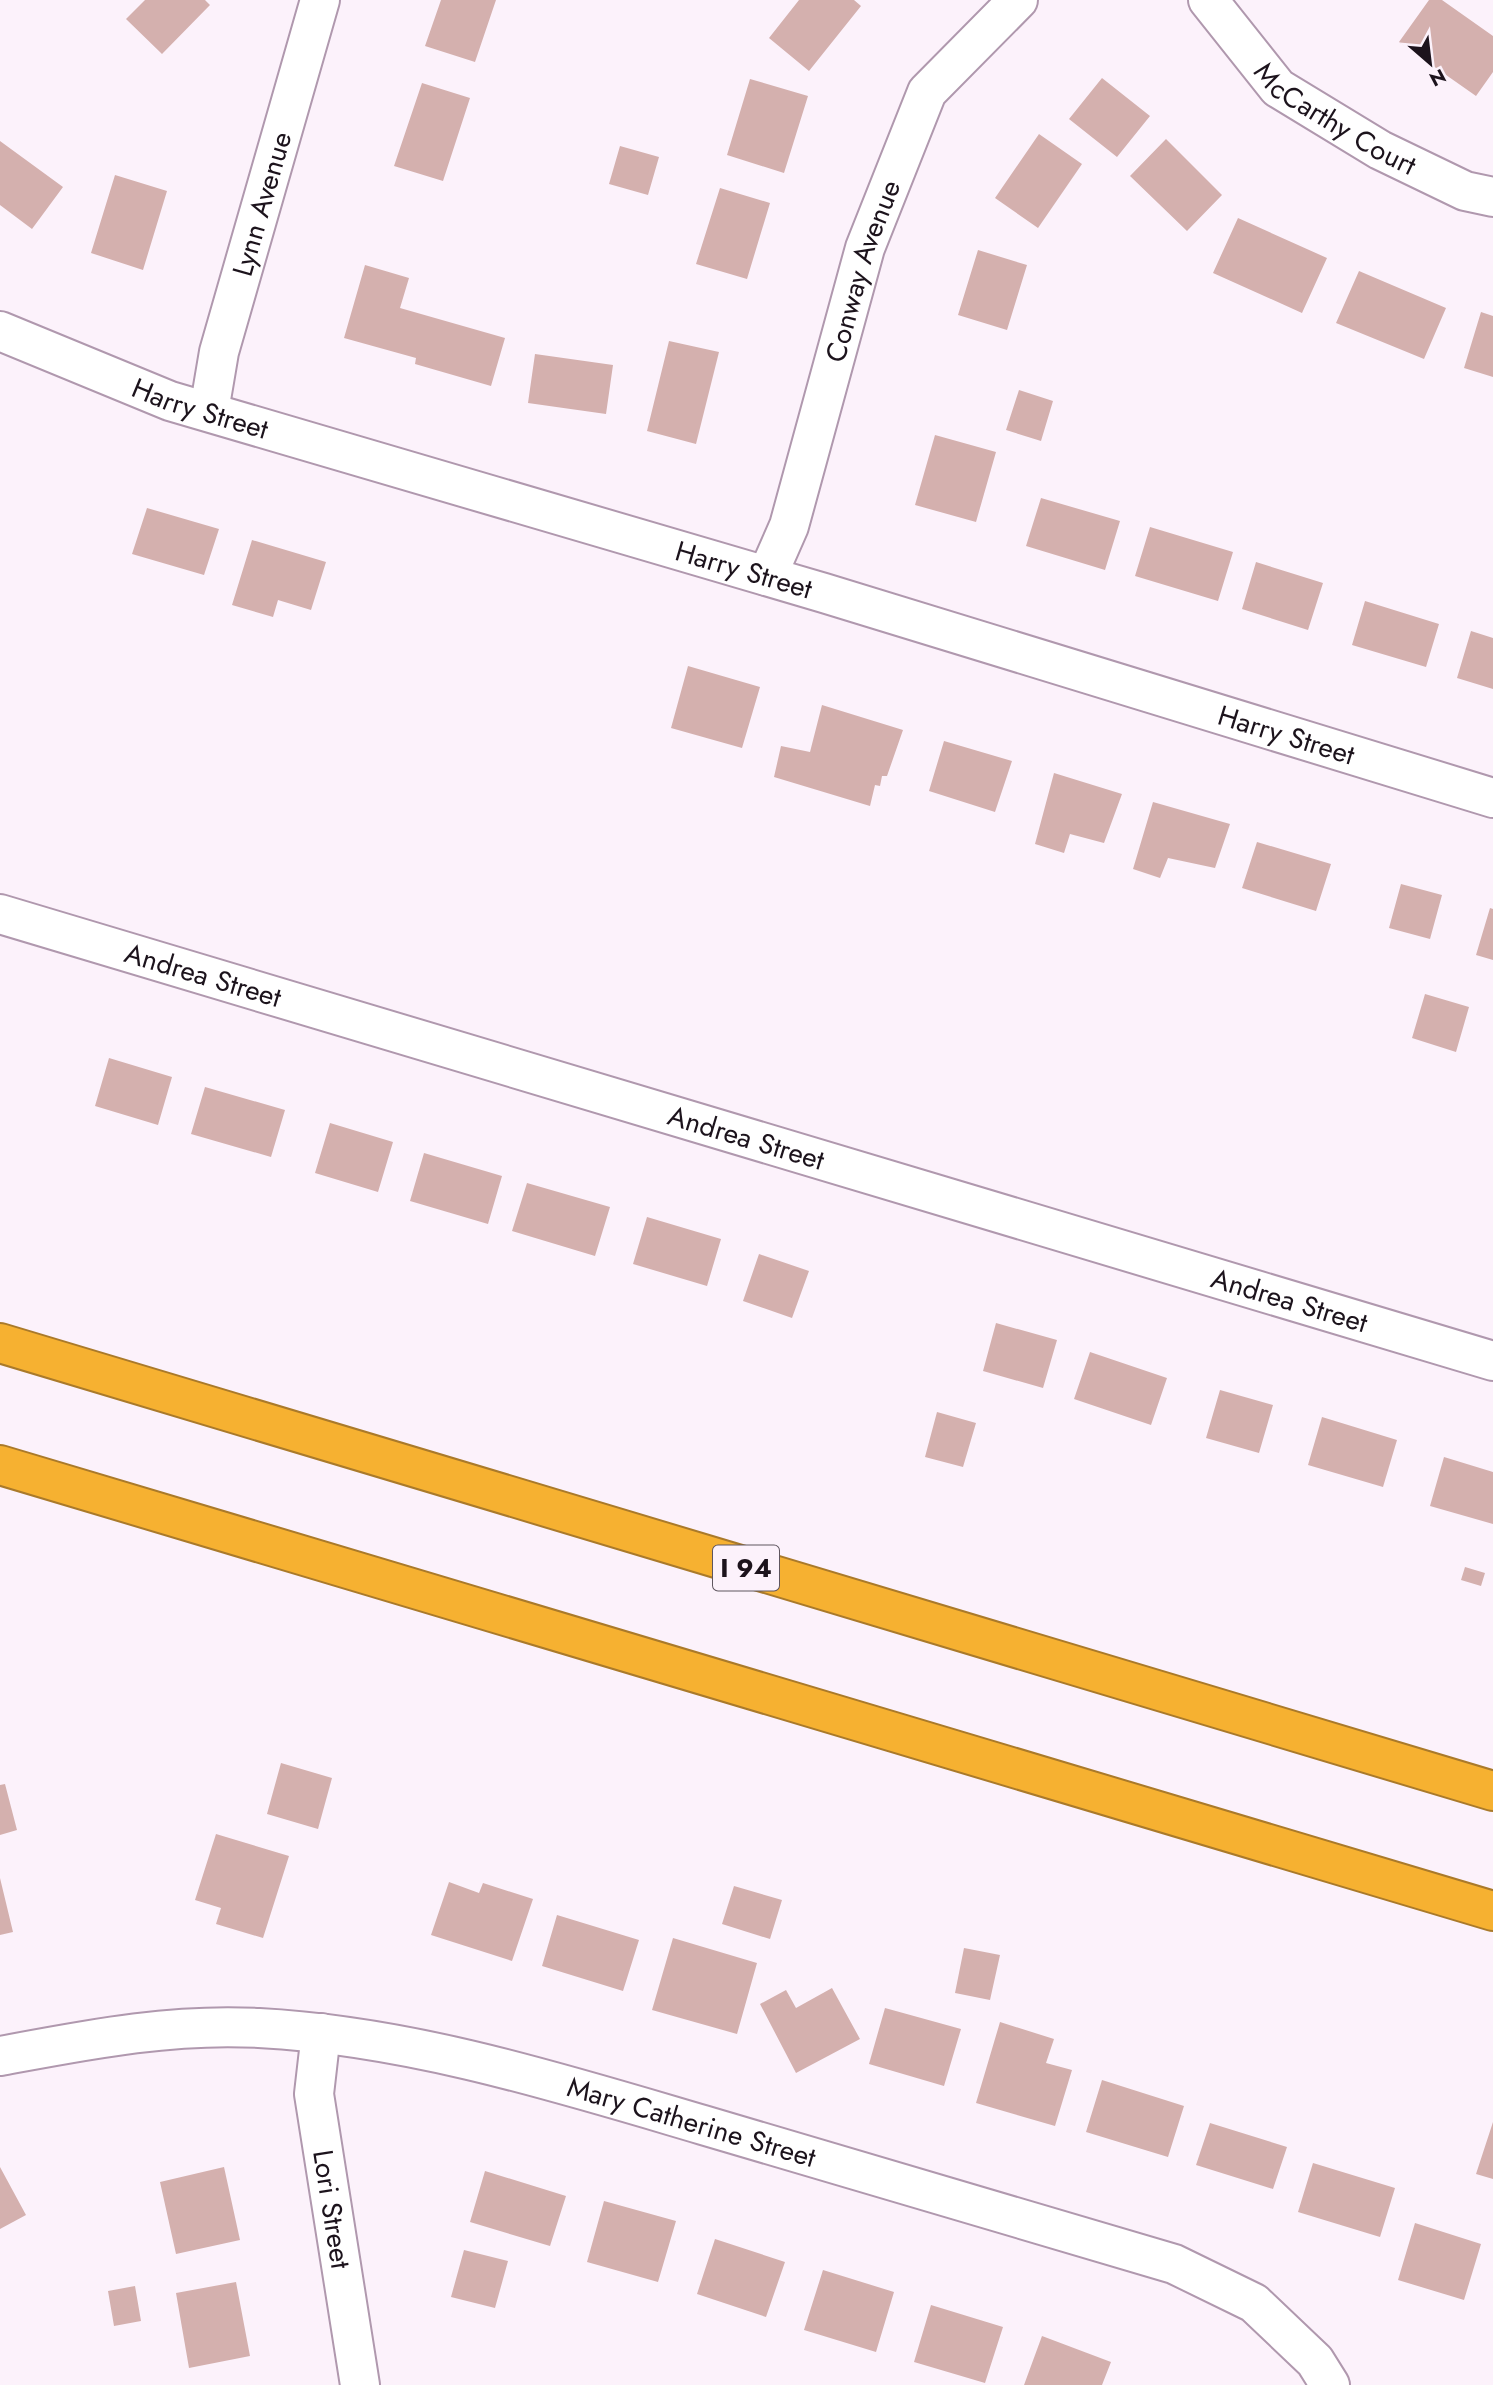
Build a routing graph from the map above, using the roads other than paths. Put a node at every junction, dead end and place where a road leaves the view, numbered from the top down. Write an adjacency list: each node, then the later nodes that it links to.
1 (320, 0): 6 (street, Lynn Avenue)
2 (1018, 0): 7 (street, Conway Avenue)
3 (1208, 0): 4 (street, McCarthy Court)
4 (1493, 197)
5 (0, 331): 6 (street, Harry Street)
6 (209, 411): 7 (street, Harry Street)
7 (767, 576): 8 (street, Harry Street)
8 (1493, 798)
9 (0, 914): 11 (street, Andrea Street)
10 (0, 1343): 13 (highway, I 94)
11 (1493, 1361)
12 (0, 1465): 14 (highway)
13 (1493, 1791)
14 (1493, 1911)
15 (321, 2033): 16 (street, Mary Catherine Street); 17 (street, Lori Street); 18 (street, Mary Catherine Street)
16 (0, 2056)
17 (360, 2385)
18 (1330, 2385)

